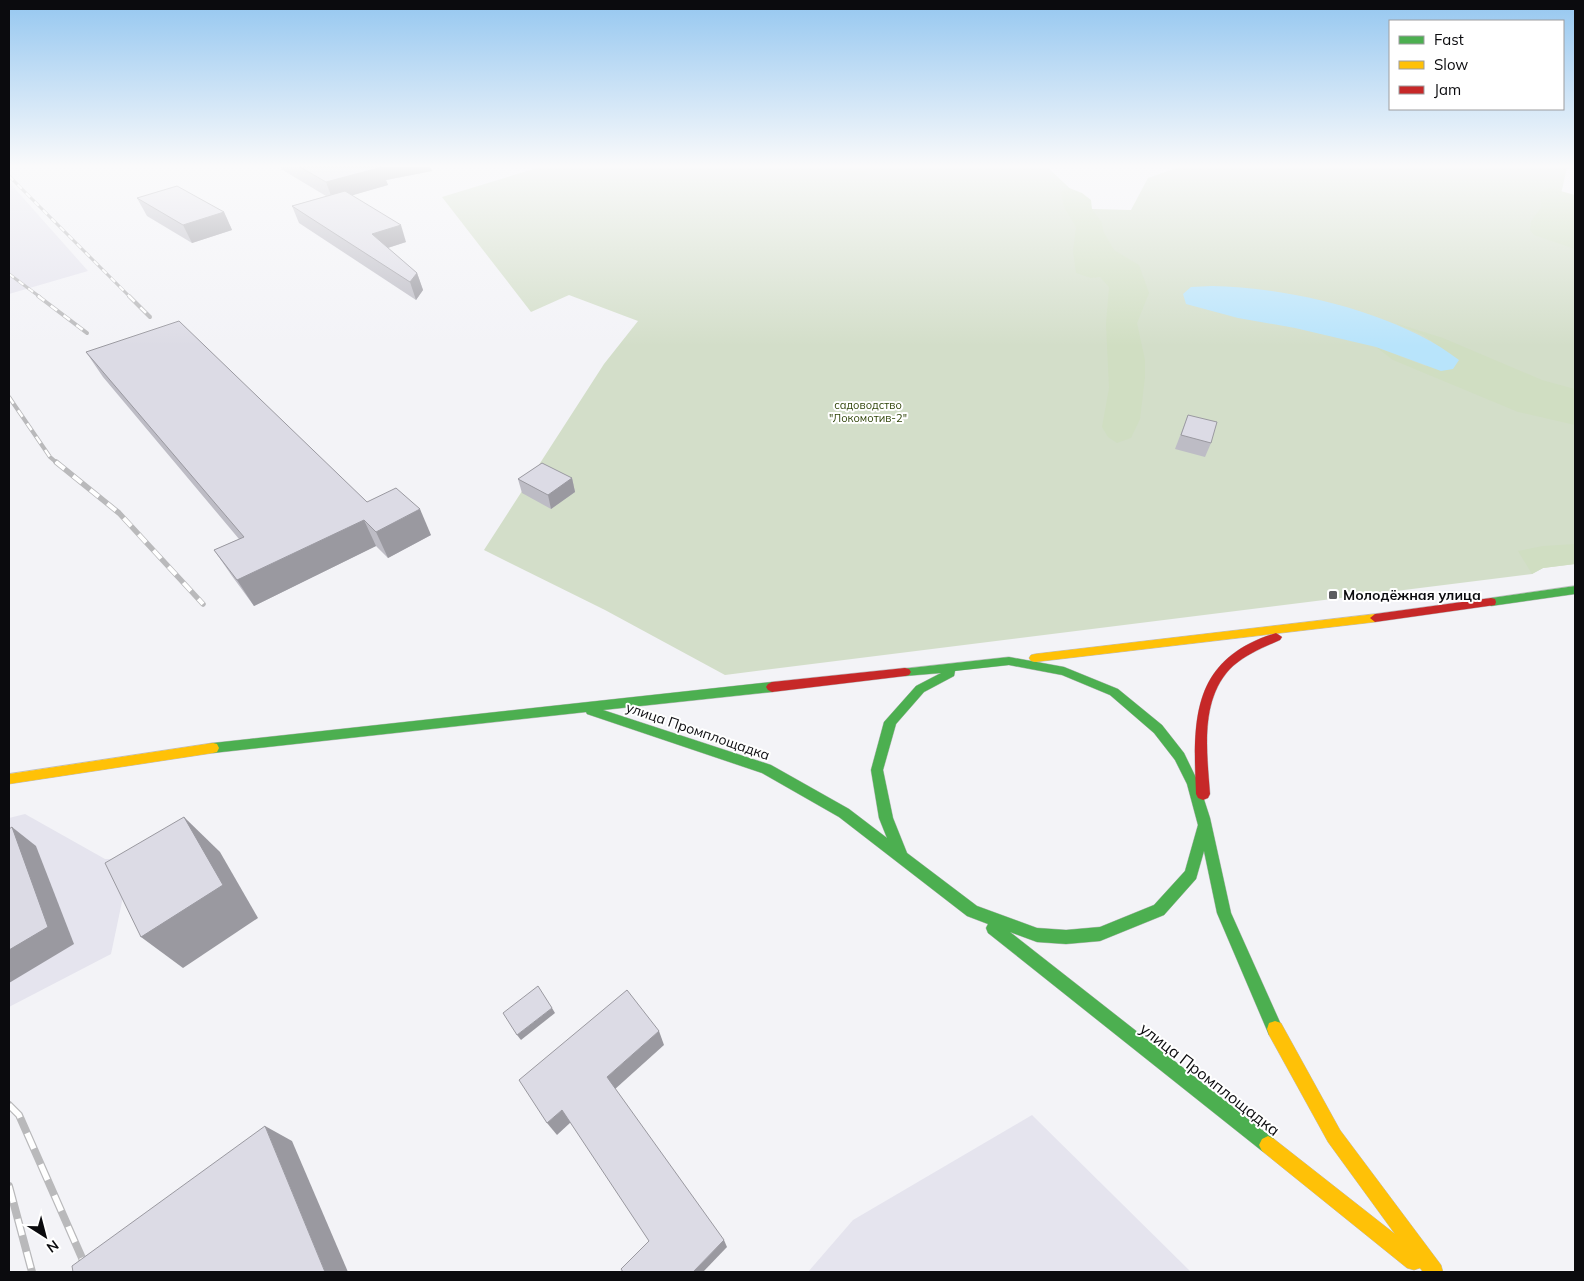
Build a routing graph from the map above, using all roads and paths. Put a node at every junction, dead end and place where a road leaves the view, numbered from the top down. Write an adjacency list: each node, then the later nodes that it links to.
1 (1575, 590): 2 (street)
2 (1307, 627): 3 (street); 7 (street)
3 (1009, 661): 4 (street); 7 (street)
4 (962, 667): 5 (street); 8 (street)
5 (582, 708): 6 (street); 8 (street, улица Промплощадка)
6 (9, 779)
7 (1204, 822): 9 (street); 11 (street)
8 (901, 856): 9 (street, улица Промплощадка)
9 (972, 911): 10 (street, улица Промплощадка)
10 (1428, 1272)
11 (1434, 1272)

